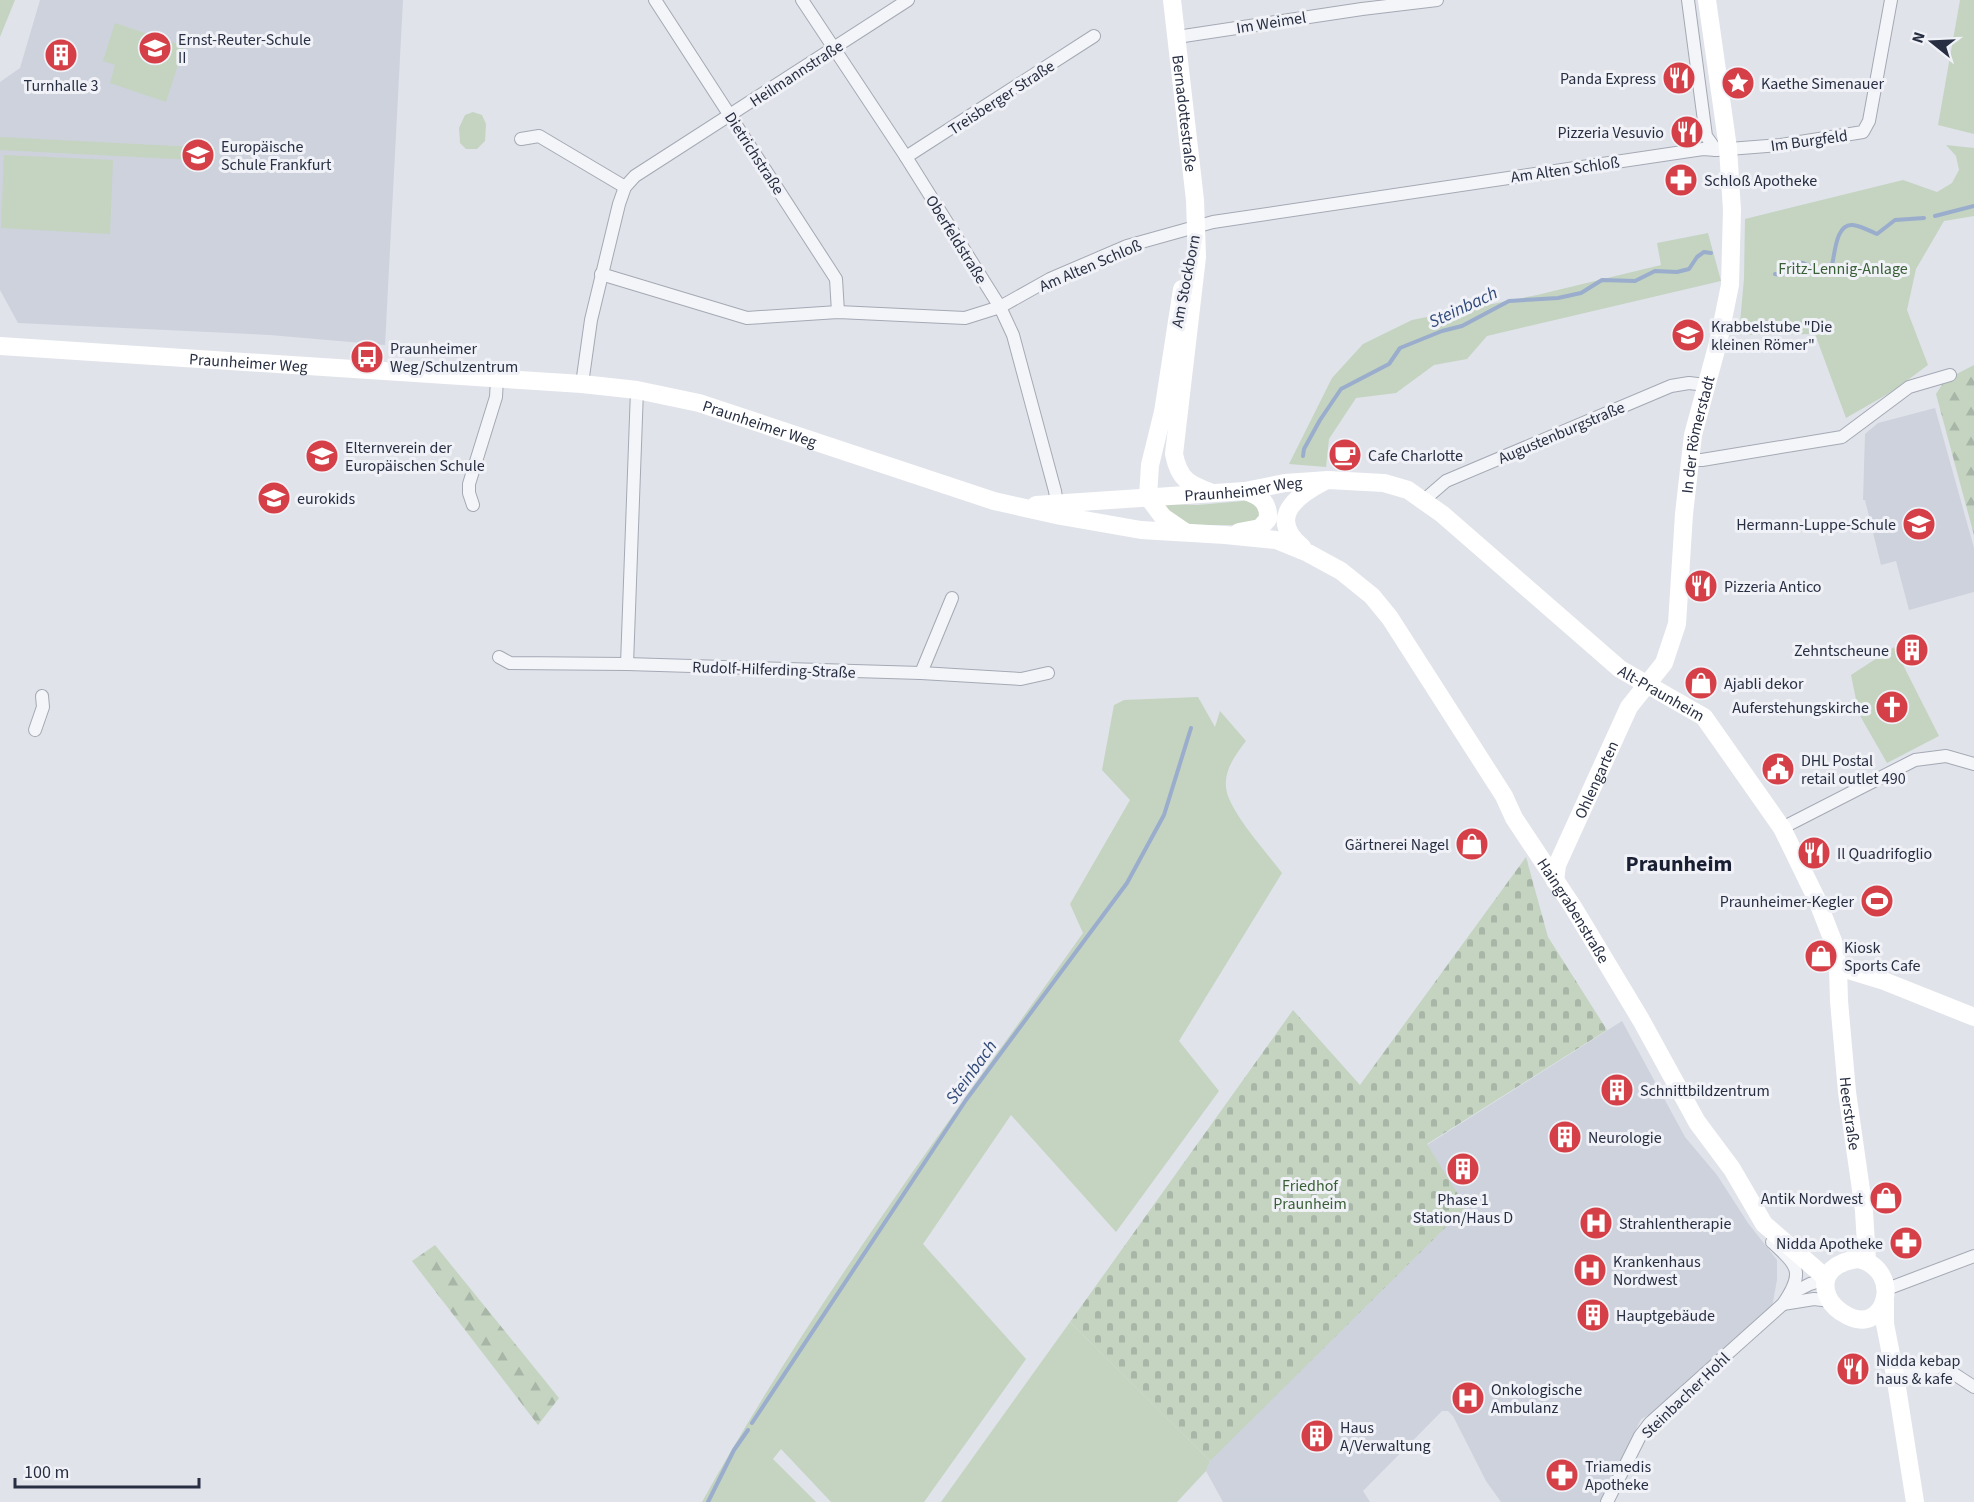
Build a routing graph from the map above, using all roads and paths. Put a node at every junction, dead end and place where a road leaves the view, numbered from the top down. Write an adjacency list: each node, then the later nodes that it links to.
1 (655, 0): 12 (street, Dietrichstraße)
2 (802, 0): 11 (street, Oberfeldstraße)
3 (908, 0): 11 (street, Heilmannstraße)
4 (1172, 0): 10 (main road, Bernadottestraße)
5 (1437, 0): 10 (street, Im Weimel)
6 (1688, 0): 14 (street, In der Römerstadt)
7 (1707, 0): 14 (main road, In der Römerstadt)
8 (1891, 0): 14 (street, Im Burgfeld)
9 (1094, 36): 15 (street, Treisberger Straße)
10 (1177, 37): 17 (main road, Bernadottestraße)
11 (833, 48): 12 (street, Heilmannstraße); 15 (street, Oberfeldstraße)
12 (731, 115): 16 (street, Heilmannstraße); 20 (street, Dietrichstraße)
13 (521, 139): 16 (street)
14 (1722, 149): 17 (street, Am Alten Schloß); 25 (main road, In der Römerstadt)
15 (906, 157): 19 (street, Oberfeldstraße)
16 (625, 187): 18 (street)
17 (1196, 226): 19 (street, Am Alten Schloß); 30 (main road, Am Stockborn); 31 (main road, Am Stockborn)
18 (601, 274): 20 (street, Am Alten Schloß); 24 (street)
19 (1000, 307): 20 (street, Am Alten Schloß); 33 (street, Oberfeldstraße)
20 (838, 312)
21 (0, 346): 23 (main road, Praunheimer Weg)
22 (1950, 375): 27 (street)
23 (497, 378): 24 (main road, Praunheimer Weg); 34 (street)
24 (582, 384): 26 (main road, Praunheimer Weg)
25 (1706, 385): 27 (main road, In der Römerstadt); 32 (street, Augustenburgstraße)
26 (637, 390): 35 (main road, Praunheimer Weg); 41 (street)
27 (1689, 460): 44 (main road, In der Römerstadt)
28 (1328, 480): 29 (main road, Praunheimer Weg); 32 (main road, Alt-Praunheim); 38 (main road)
29 (1245, 491): 30 (main road, Praunheimer Weg); 37 (main road)
30 (1214, 493): 31 (main road, Praunheimer Weg)
31 (1148, 498): 33 (main road, Praunheimer Weg); 36 (main road)
32 (1424, 500): 44 (main road, Alt-Praunheim)
33 (1057, 504): 35 (main road, Praunheimer Weg)
34 (473, 505)
35 (1017, 506): 36 (main road, Praunheimer Weg)
36 (1187, 534): 37 (main road, Praunheimer Weg)
37 (1225, 535): 38 (main road, Praunheimer Weg)
38 (1308, 553): 49 (main road, Haingrabenstraße)
39 (952, 598): 42 (street)
40 (499, 657): 41 (street, Rudolf-Hilferding-Straße)
41 (627, 664): 42 (street, Rudolf-Hilferding-Straße)
42 (921, 673): 43 (street, Rudolf-Hilferding-Straße)
43 (1048, 673)
44 (1646, 683): 48 (main road, Alt-Praunheim); 49 (main road, Ohlengarten)
45 (42, 696): 46 (street)
46 (36, 730)
47 (1974, 764): 48 (street)
48 (1782, 828): 50 (main road, Alt-Praunheim)
49 (1555, 881): 52 (main road, Haingrabenstraße)
50 (1838, 967): 51 (main road); 54 (main road, Heerstraße)
51 (1974, 1017)
52 (1764, 1224): 55 (main road, Haingrabenstraße); 57 (street)
53 (1974, 1256): 56 (street)
54 (1867, 1261): 55 (main road); 56 (main road)
55 (1826, 1279): 57 (street, Steinbacher Hohl); 58 (main road)
56 (1886, 1295): 59 (main road); 60 (main road)
57 (1787, 1299): 58 (street); 62 (street, Steinbacher Hohl)
58 (1830, 1301): 59 (main road)
59 (1861, 1321): 60 (main road)
60 (1895, 1375): 61 (street); 63 (main road)
61 (1974, 1387)
62 (1607, 1502)
63 (1915, 1502)

